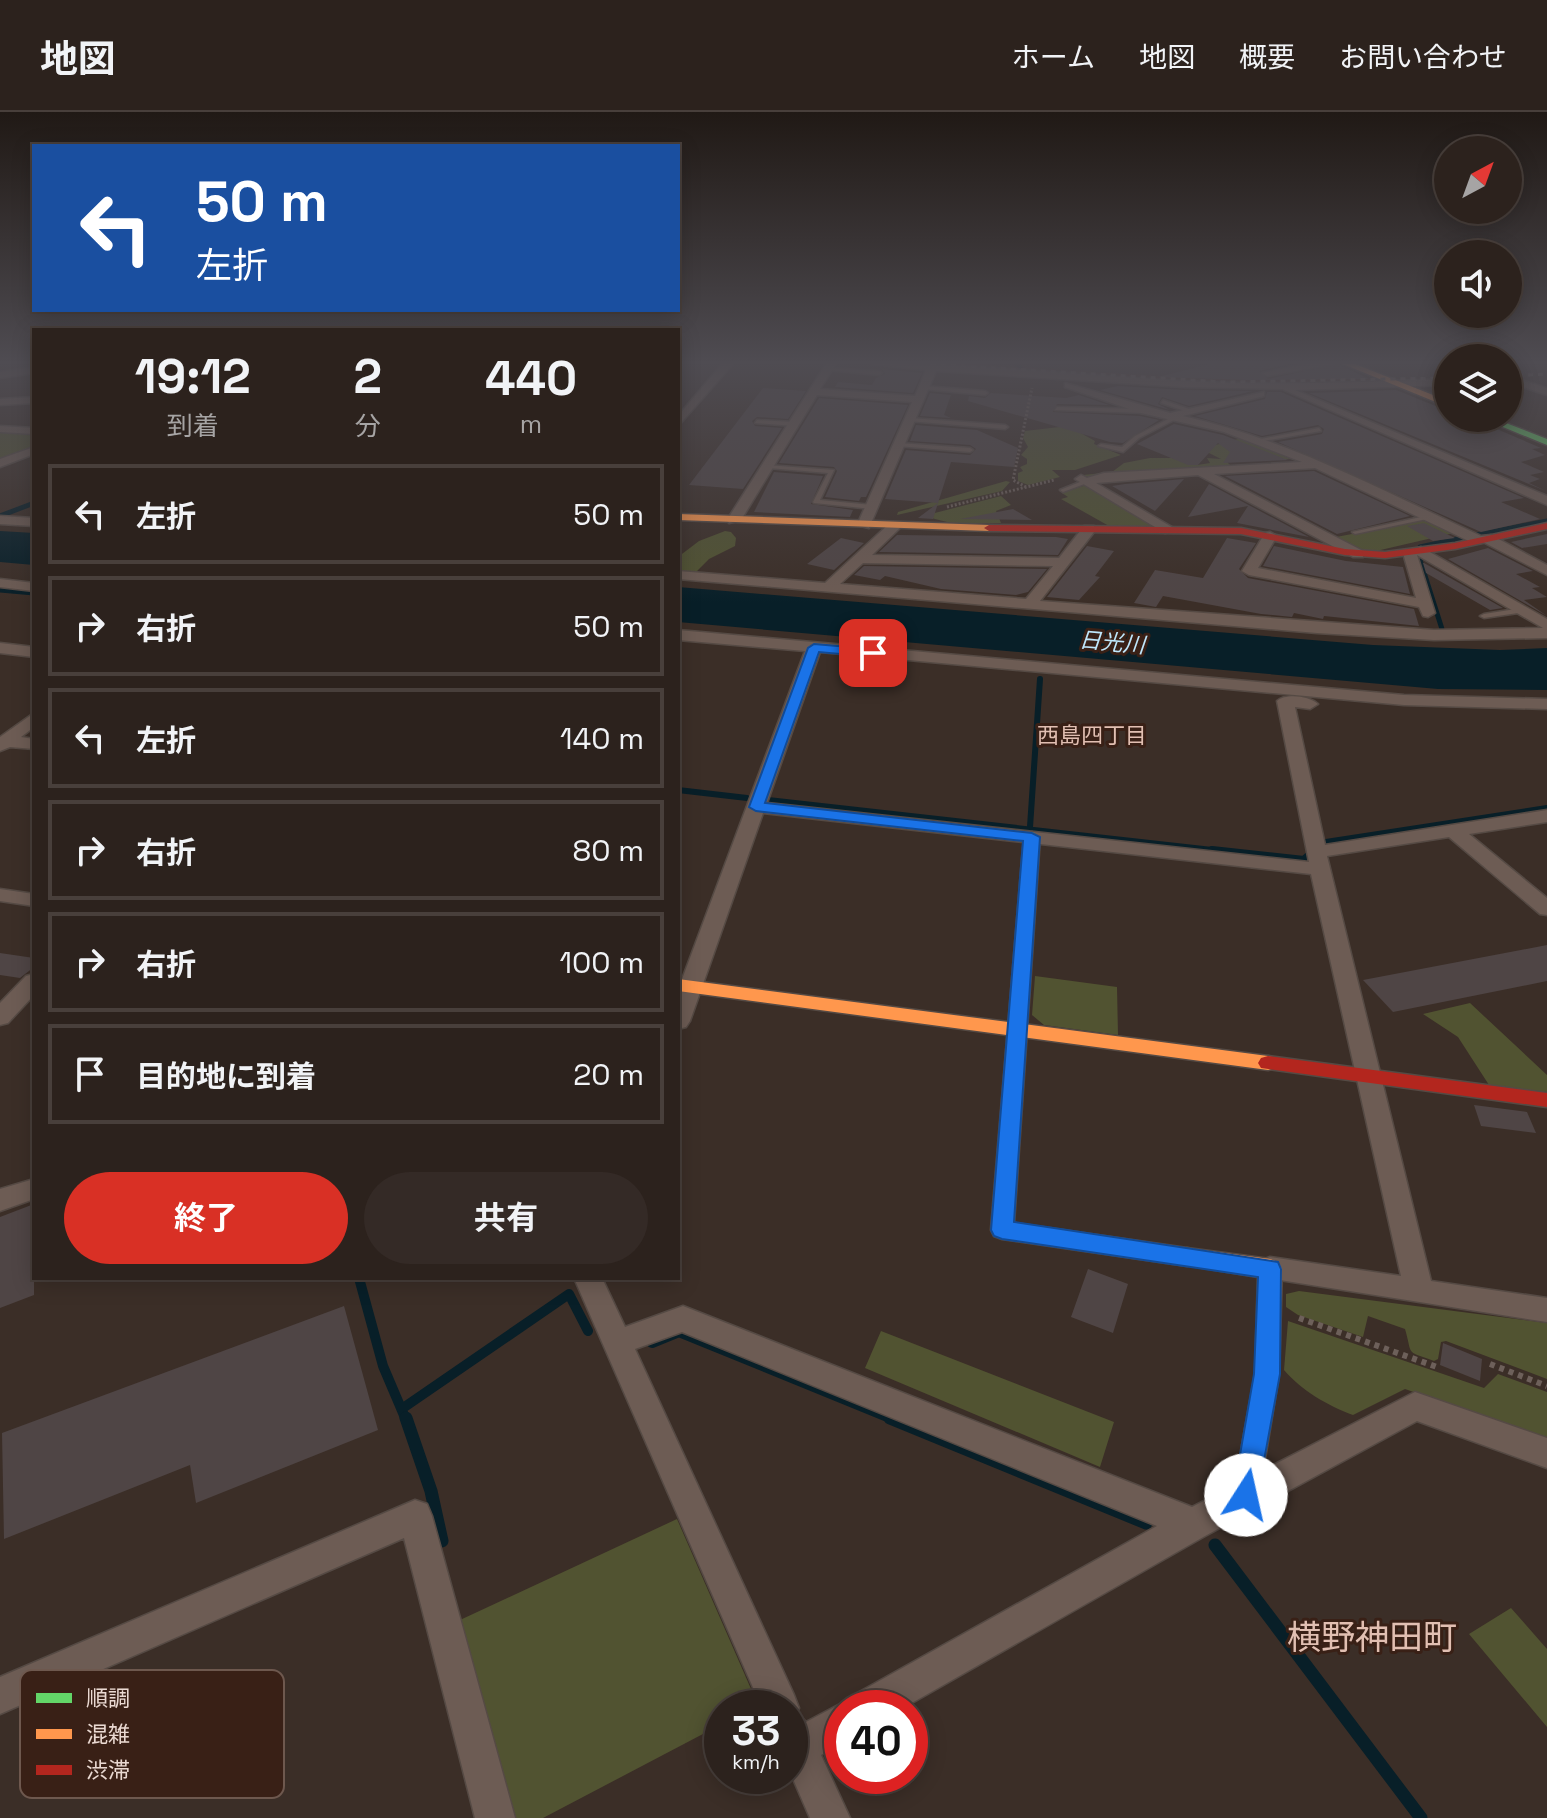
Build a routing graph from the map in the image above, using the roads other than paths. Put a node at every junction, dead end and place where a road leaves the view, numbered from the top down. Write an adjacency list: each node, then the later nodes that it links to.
1 (782, 444): 11 (street)
2 (1130, 444): 6 (lane)
3 (1267, 444): 10 (street)
4 (1416, 444): 15 (street)
5 (899, 445): 7 (lane); 16 (street)
6 (1101, 446)
7 (970, 450)
8 (32, 451): 9 (street)
9 (0, 463)
10 (1319, 465): 12 (street); 18 (street)
11 (768, 466): 16 (lane); 20 (street)
12 (1202, 473): 13 (street); 31 (street)
13 (1079, 478): 14 (lane); 26 (street)
14 (1063, 490)
15 (1547, 501)
16 (872, 507): 22 (street)
17 (680, 517): 20 (street)
18 (1430, 517): 27 (lane); 29 (street)
19 (0, 520): 21 (street)
20 (734, 520): 22 (street)
21 (32, 522)
22 (864, 525): 23 (street)
23 (895, 526): 25 (street); 32 (street)
24 (1547, 526): 29 (street)
25 (1089, 529): 26 (street); 33 (street)
26 (1170, 530): 28 (street)
27 (1355, 532)
28 (1270, 536): 31 (street); 42 (street)
29 (1482, 539): 30 (street); 34 (street)
30 (1415, 552): 31 (street); 42 (street); 43 (street)
31 (1358, 554)
32 (859, 559): 33 (street); 40 (street)
33 (1062, 562): 41 (street)
34 (1547, 571)
35 (0, 574): 37 (street)
36 (680, 575): 40 (street)
37 (32, 577)
38 (0, 583): 39 (street)
39 (32, 587)
40 (829, 587): 41 (street)
41 (1031, 603): 48 (street)
42 (1425, 604): 48 (street)
43 (1522, 610): 44 (lane); 45 (street)
44 (1484, 616)
45 (1547, 625)
46 (1547, 633): 48 (street)
47 (680, 635): 50 (street)
48 (1434, 635)
49 (0, 648): 51 (street)
50 (814, 648): 52 (street); 57 (street)
51 (32, 652)
52 (1547, 704)
53 (1547, 716): 61 (street)
54 (32, 720): 55 (street)
55 (3, 743): 56 (street)
56 (32, 744)
57 (756, 807): 60 (street); 66 (street)
58 (1547, 816): 59 (street)
59 (1454, 831): 61 (street); 64 (street)
60 (1032, 837): 61 (street); 69 (street)
61 (1318, 860): 70 (street)
62 (0, 895): 63 (street)
63 (32, 900)
64 (1547, 909)
65 (32, 983): 68 (street)
66 (684, 986): 67 (street); 69 (street)
67 (680, 1009)
68 (0, 1017)
69 (1017, 1029): 70 (street); 74 (street)
70 (1368, 1076): 71 (street); 76 (street)
71 (1547, 1100)
72 (32, 1190): 73 (street)
73 (0, 1200)
74 (1270, 1269): 76 (street); 80 (street)
75 (589, 1280): 78 (street)
76 (1419, 1291): 77 (street)
77 (1547, 1310)
78 (617, 1343): 81 (street); 84 (street)
79 (1547, 1453): 80 (street)
80 (1246, 1495): 81 (street)
81 (1193, 1524): 85 (street)
82 (60, 1670): 88 (street)
83 (20, 1687): 86 (street)
84 (773, 1690)
85 (899, 1690)
86 (0, 1696)
87 (808, 1769): 89 (street)
88 (495, 1818)
89 (830, 1818)

